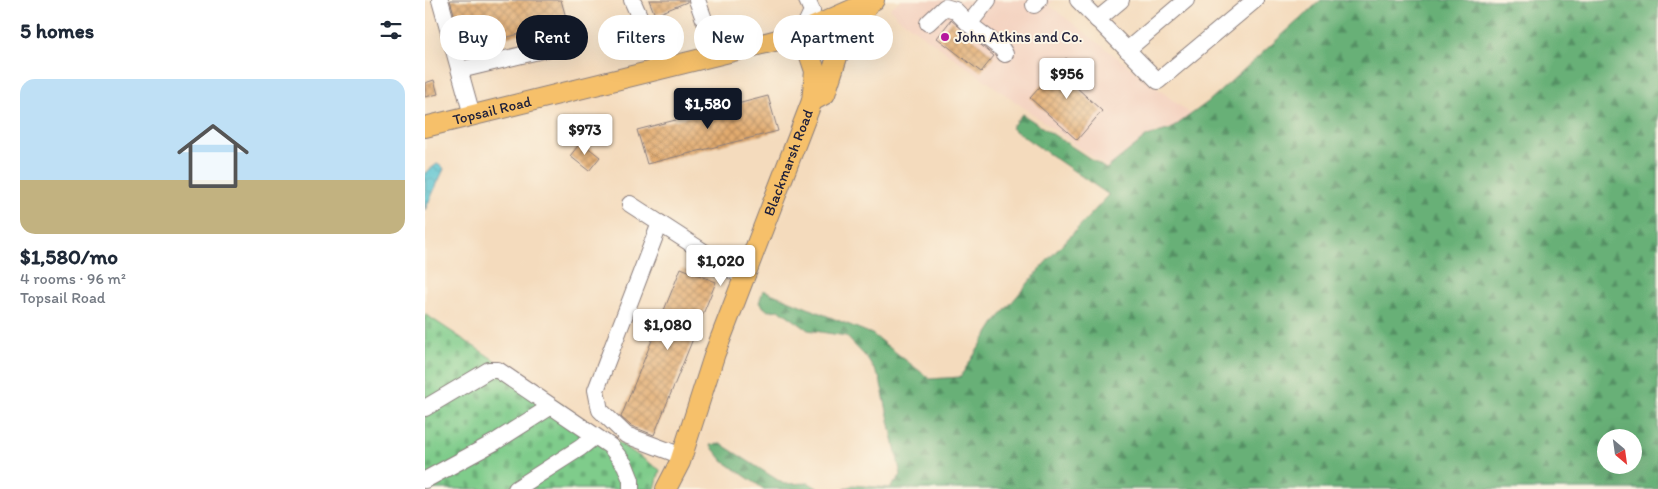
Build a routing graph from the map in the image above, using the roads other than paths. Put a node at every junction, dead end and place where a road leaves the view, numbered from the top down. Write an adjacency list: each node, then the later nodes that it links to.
1 (440, 0): 22 (lane)
2 (632, 0): 23 (lane)
3 (697, 0): 11 (lane)
4 (807, 0): 12 (lane)
5 (988, 0): 16 (lane)
6 (1078, 0): 14 (lane)
7 (1121, 0): 14 (lane)
8 (1186, 0): 17 (lane)
9 (1255, 0): 17 (lane)
10 (871, 2): 13 (main road, Topsail Road); 24 (main road)
11 (702, 15)
12 (809, 15)
13 (841, 15)
14 (1097, 20): 17 (lane)
15 (928, 23): 16 (lane)
16 (969, 24): 18 (lane)
17 (1127, 50)
18 (1005, 54)
19 (516, 56): 22 (lane)
20 (698, 60): 23 (main road, Topsail Road)
21 (811, 60): 24 (main road, Blackmarsh Road)
22 (459, 70): 25 (lane)
23 (659, 70): 25 (main road, Topsail Road)
24 (812, 101): 29 (main road, Blackmarsh Road)
25 (472, 115): 26 (main road, Topsail Road)
26 (425, 128)
27 (630, 204): 28 (lane)
28 (660, 223): 29 (lane); 33 (lane)
29 (744, 278): 33 (main road, Blackmarsh Road)
30 (551, 407): 31 (lane); 32 (lane); 34 (lane)
31 (425, 408)
32 (594, 437): 35 (lane); 36 (lane)
33 (682, 456): 37 (main road, Blackmarsh Road)
34 (425, 480)
35 (516, 489)
36 (631, 489)
37 (666, 489)

